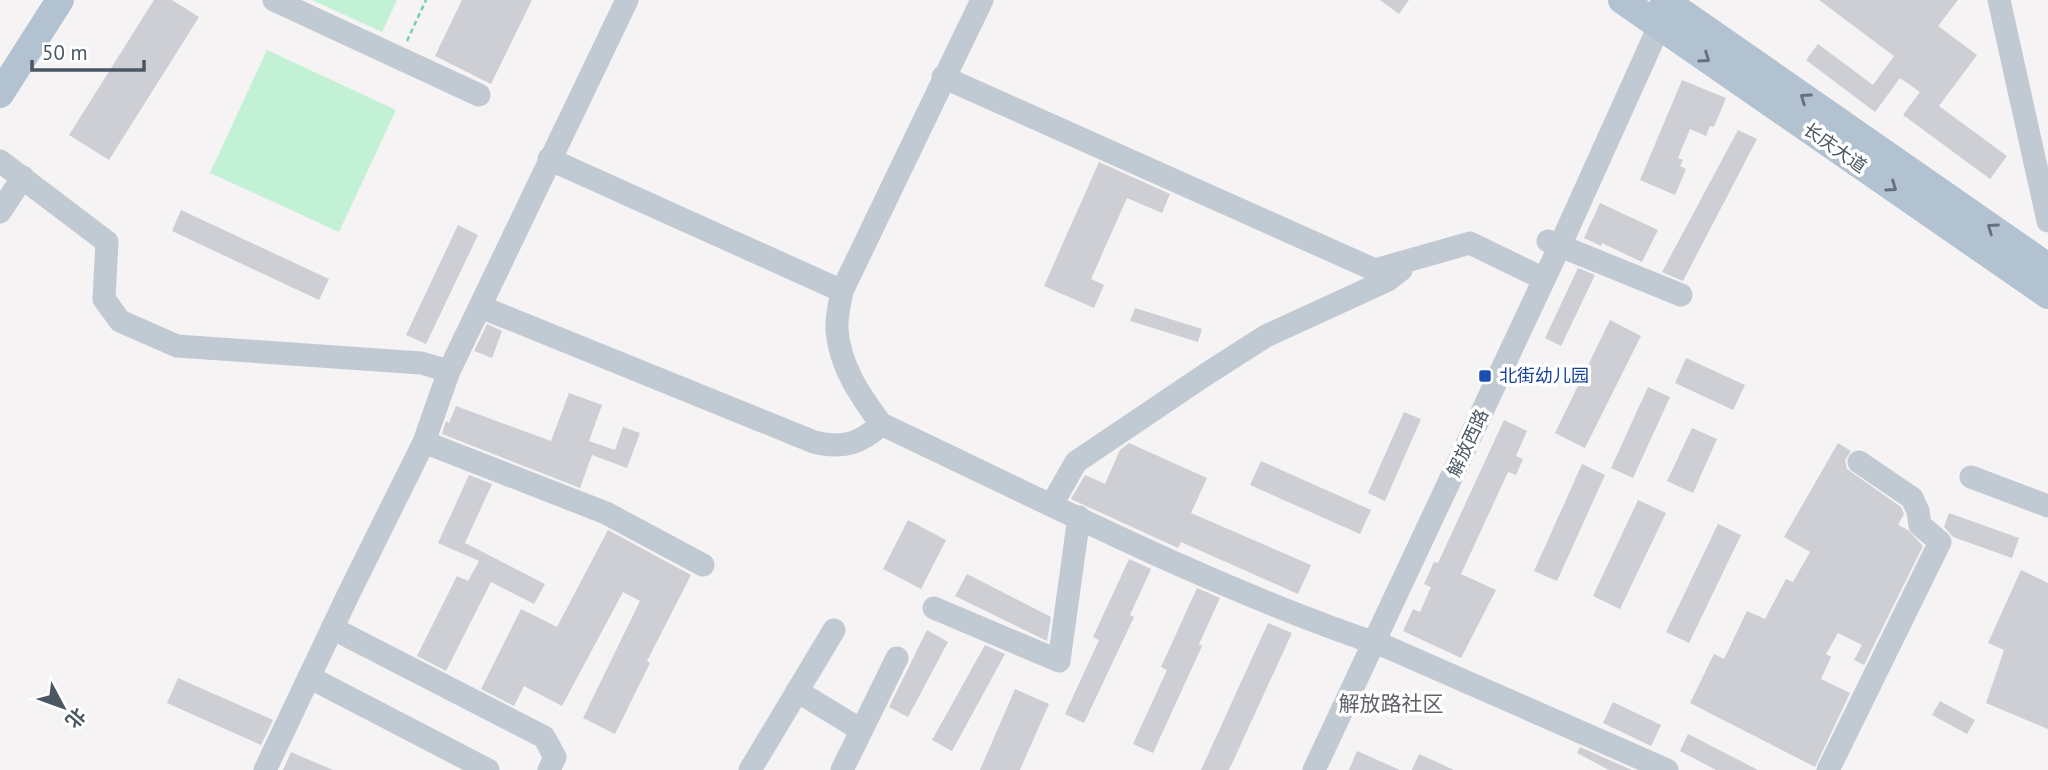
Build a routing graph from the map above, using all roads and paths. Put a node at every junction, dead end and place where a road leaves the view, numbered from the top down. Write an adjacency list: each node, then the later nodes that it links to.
1 (40, 0): 11 (main road)
2 (60, 0): 13 (main road)
3 (274, 0): 10 (street)
4 (426, 0): 10 (path)
5 (627, 0): 15 (street)
6 (982, 0): 12 (street)
7 (1622, 0): 9 (main road, 长庆大道)
8 (1999, 0): 19 (street)
9 (1662, 8): 20 (street, 解放西路); 22 (main road, 长庆大道, one-way to 9); 26 (main road, 长庆大道, one-way to 26)
10 (399, 58): 14 (street)
11 (0, 62)
12 (943, 77): 21 (street); 24 (street)
13 (0, 94)
14 (479, 95)
15 (549, 159): 24 (street); 27 (street)
16 (0, 161): 17 (street)
17 (23, 177): 18 (street); 28 (street)
18 (0, 212)
19 (2048, 221)
20 (1554, 244): 23 (street, 解放西路); 25 (street)
21 (1418, 257): 23 (street); 33 (street)
22 (2048, 267)
23 (1538, 277): 40 (street, 解放西路)
24 (842, 291): 29 (street)
25 (1681, 295)
26 (2048, 295)
27 (481, 307): 28 (street); 29 (street)
28 (449, 371): 30 (street)
29 (881, 424): 33 (street)
30 (424, 442): 36 (street); 38 (street)
31 (1859, 462): 53 (street)
32 (1971, 477): 34 (street)
33 (1052, 504): 35 (street)
34 (2048, 506)
35 (1079, 517): 37 (street); 40 (street)
36 (703, 565)
37 (934, 608)
38 (332, 628): 42 (street); 47 (street)
39 (834, 630): 43 (street)
40 (1368, 641): 50 (street, 解放西路); 51 (street, 解放西路); 52 (street)
41 (897, 658): 44 (street)
42 (309, 677): 45 (street); 46 (street)
43 (797, 691): 44 (street); 48 (street)
44 (861, 730): 49 (street)
45 (265, 770)
46 (488, 770)
47 (549, 770)
48 (750, 770)
49 (842, 770)
50 (1300, 770)
51 (1314, 770)
52 (1667, 770)
53 (1828, 770)

